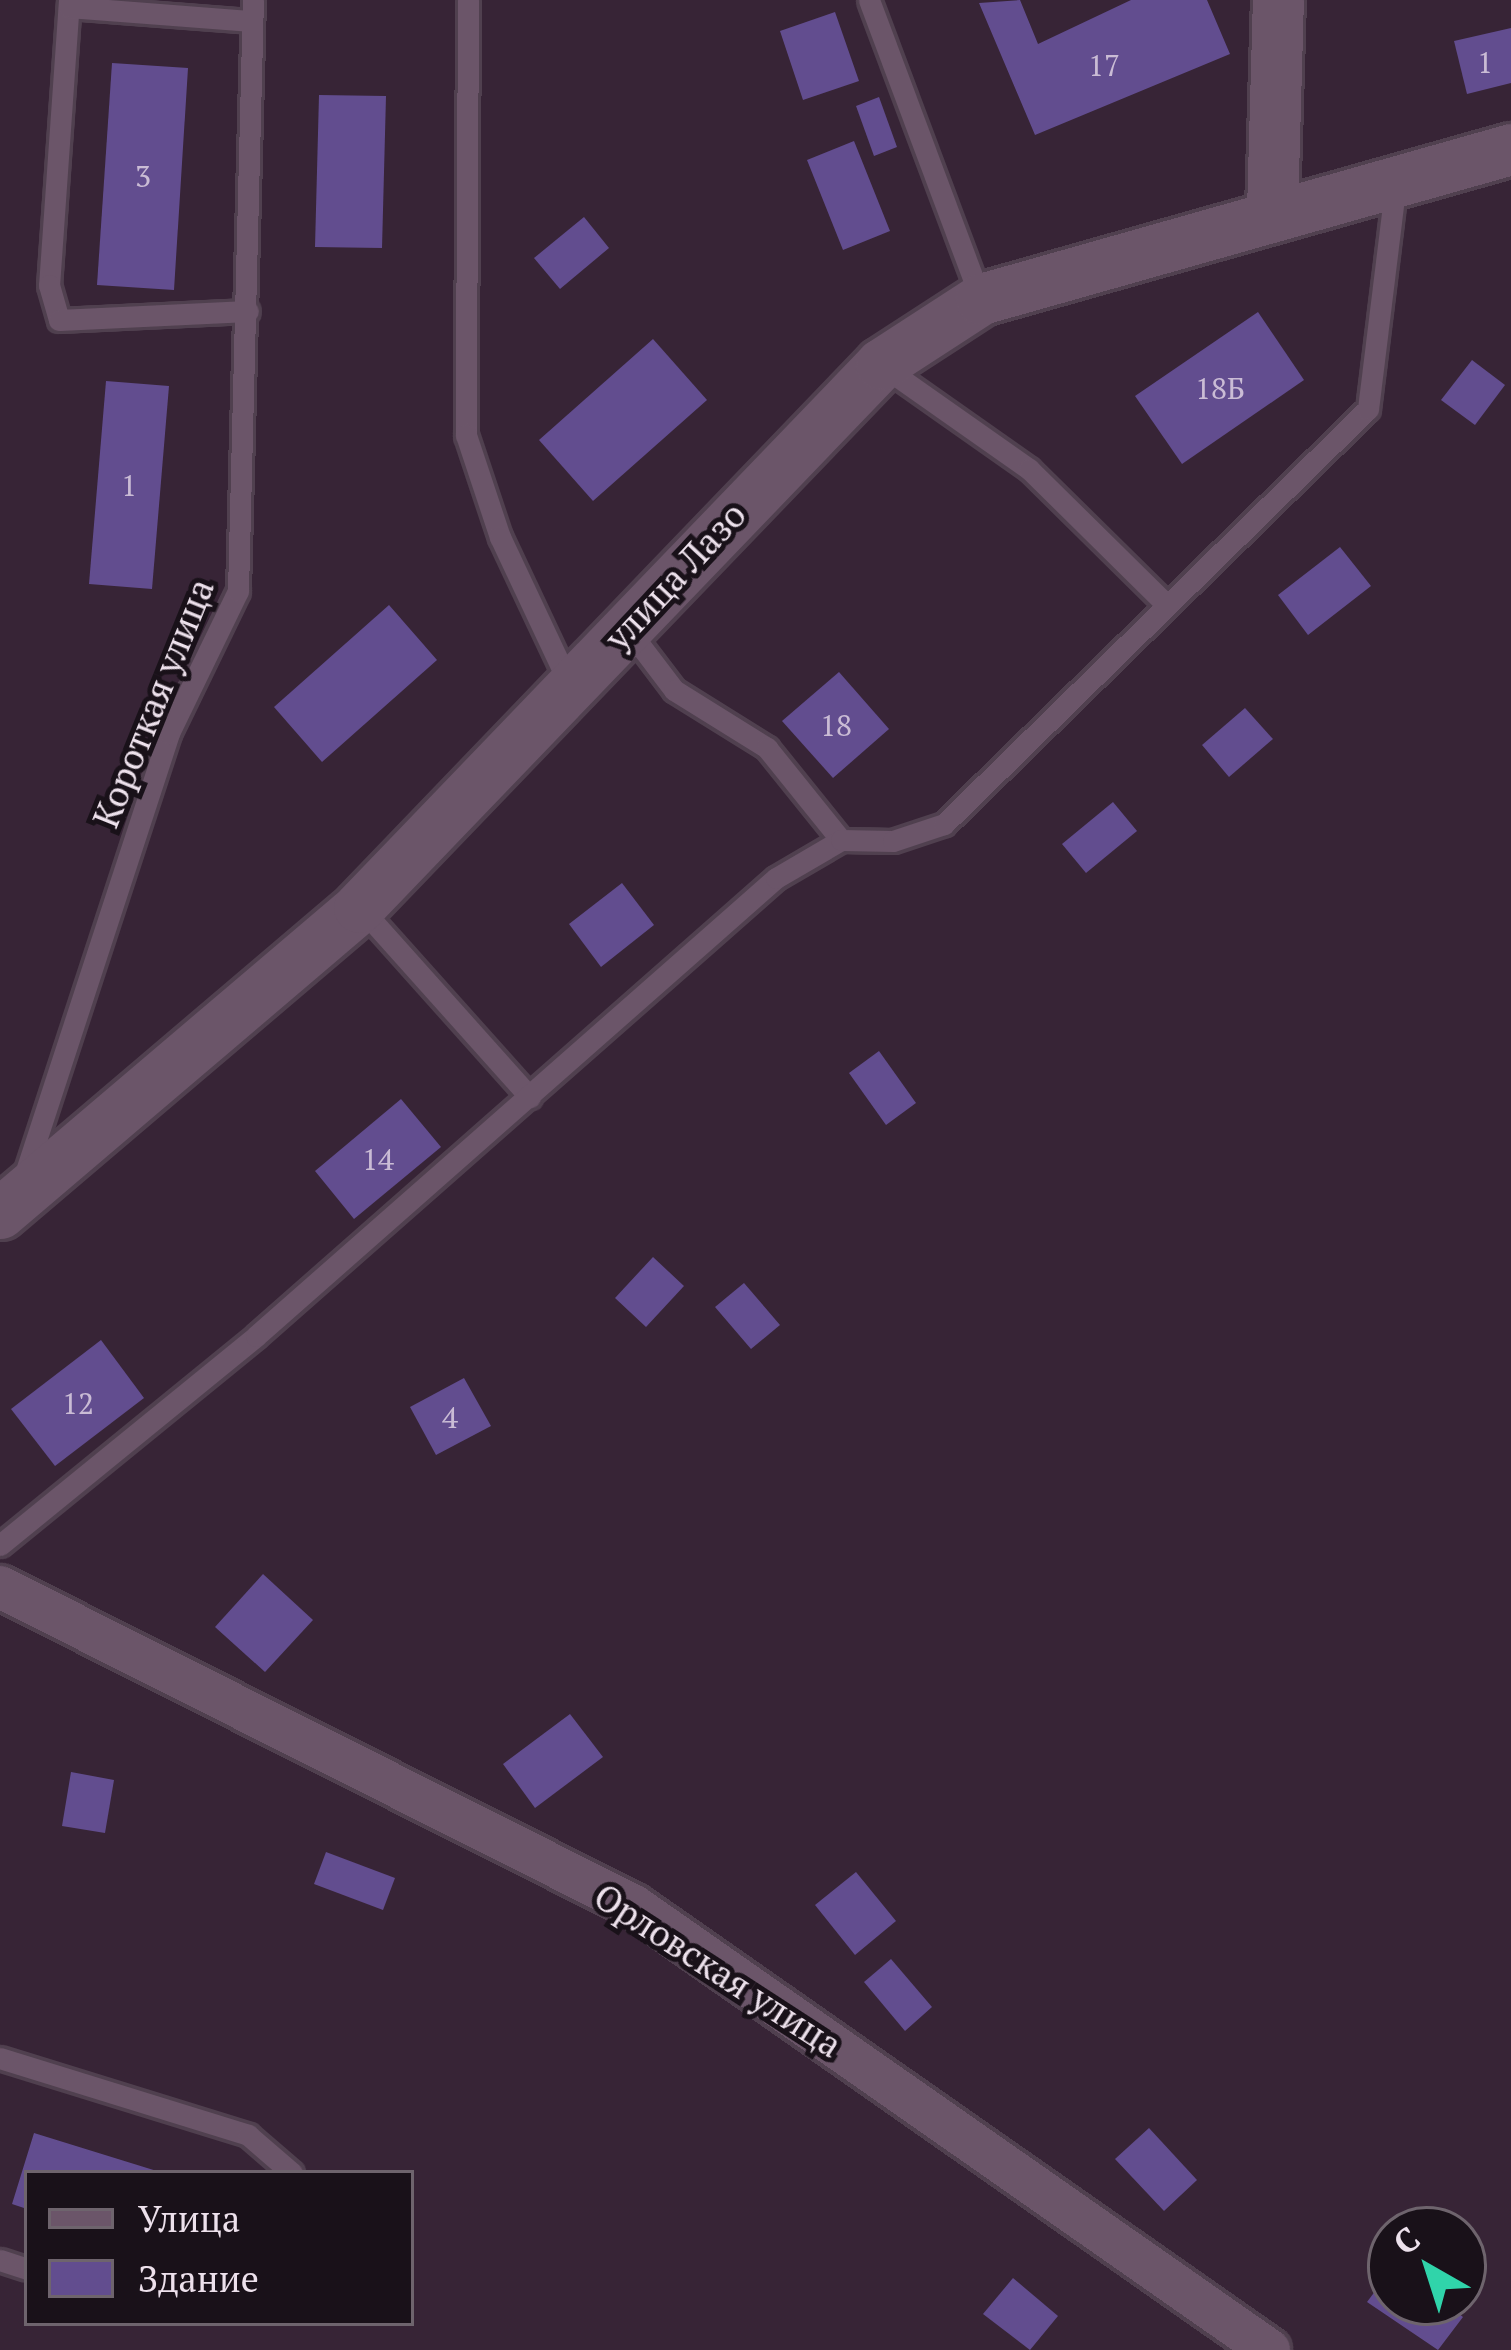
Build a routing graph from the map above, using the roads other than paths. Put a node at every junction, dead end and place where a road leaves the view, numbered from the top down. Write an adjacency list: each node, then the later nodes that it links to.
1 (468, 0): 14 (lane)
2 (869, 0): 9 (lane)
3 (1278, 0): 8 (street)
4 (69, 4): 5 (lane); 10 (lane)
5 (252, 10): 10 (lane, Короткая улица)
6 (1511, 149): 7 (street, улица Лазо)
7 (1396, 180): 8 (street, улица Лазо); 12 (lane)
8 (1272, 211): 9 (street, улица Лазо)
9 (981, 299): 11 (street, улица Лазо)
10 (248, 311): 18 (lane, Короткая улица)
11 (880, 364): 12 (lane); 13 (street, улица Лазо)
12 (1166, 604): 15 (lane)
13 (627, 627): 14 (street, улица Лазо); 15 (lane)
14 (571, 687): 16 (street, улица Лазо)
15 (841, 840): 17 (lane)
16 (359, 907): 17 (lane); 18 (street, улица Лазо)
17 (530, 1097): 19 (lane)
18 (9, 1206)
19 (0, 1545)
20 (0, 1587): 23 (street, Орловская улица)
21 (0, 2059): 22 (lane)
22 (289, 2170)
23 (1269, 2350)

